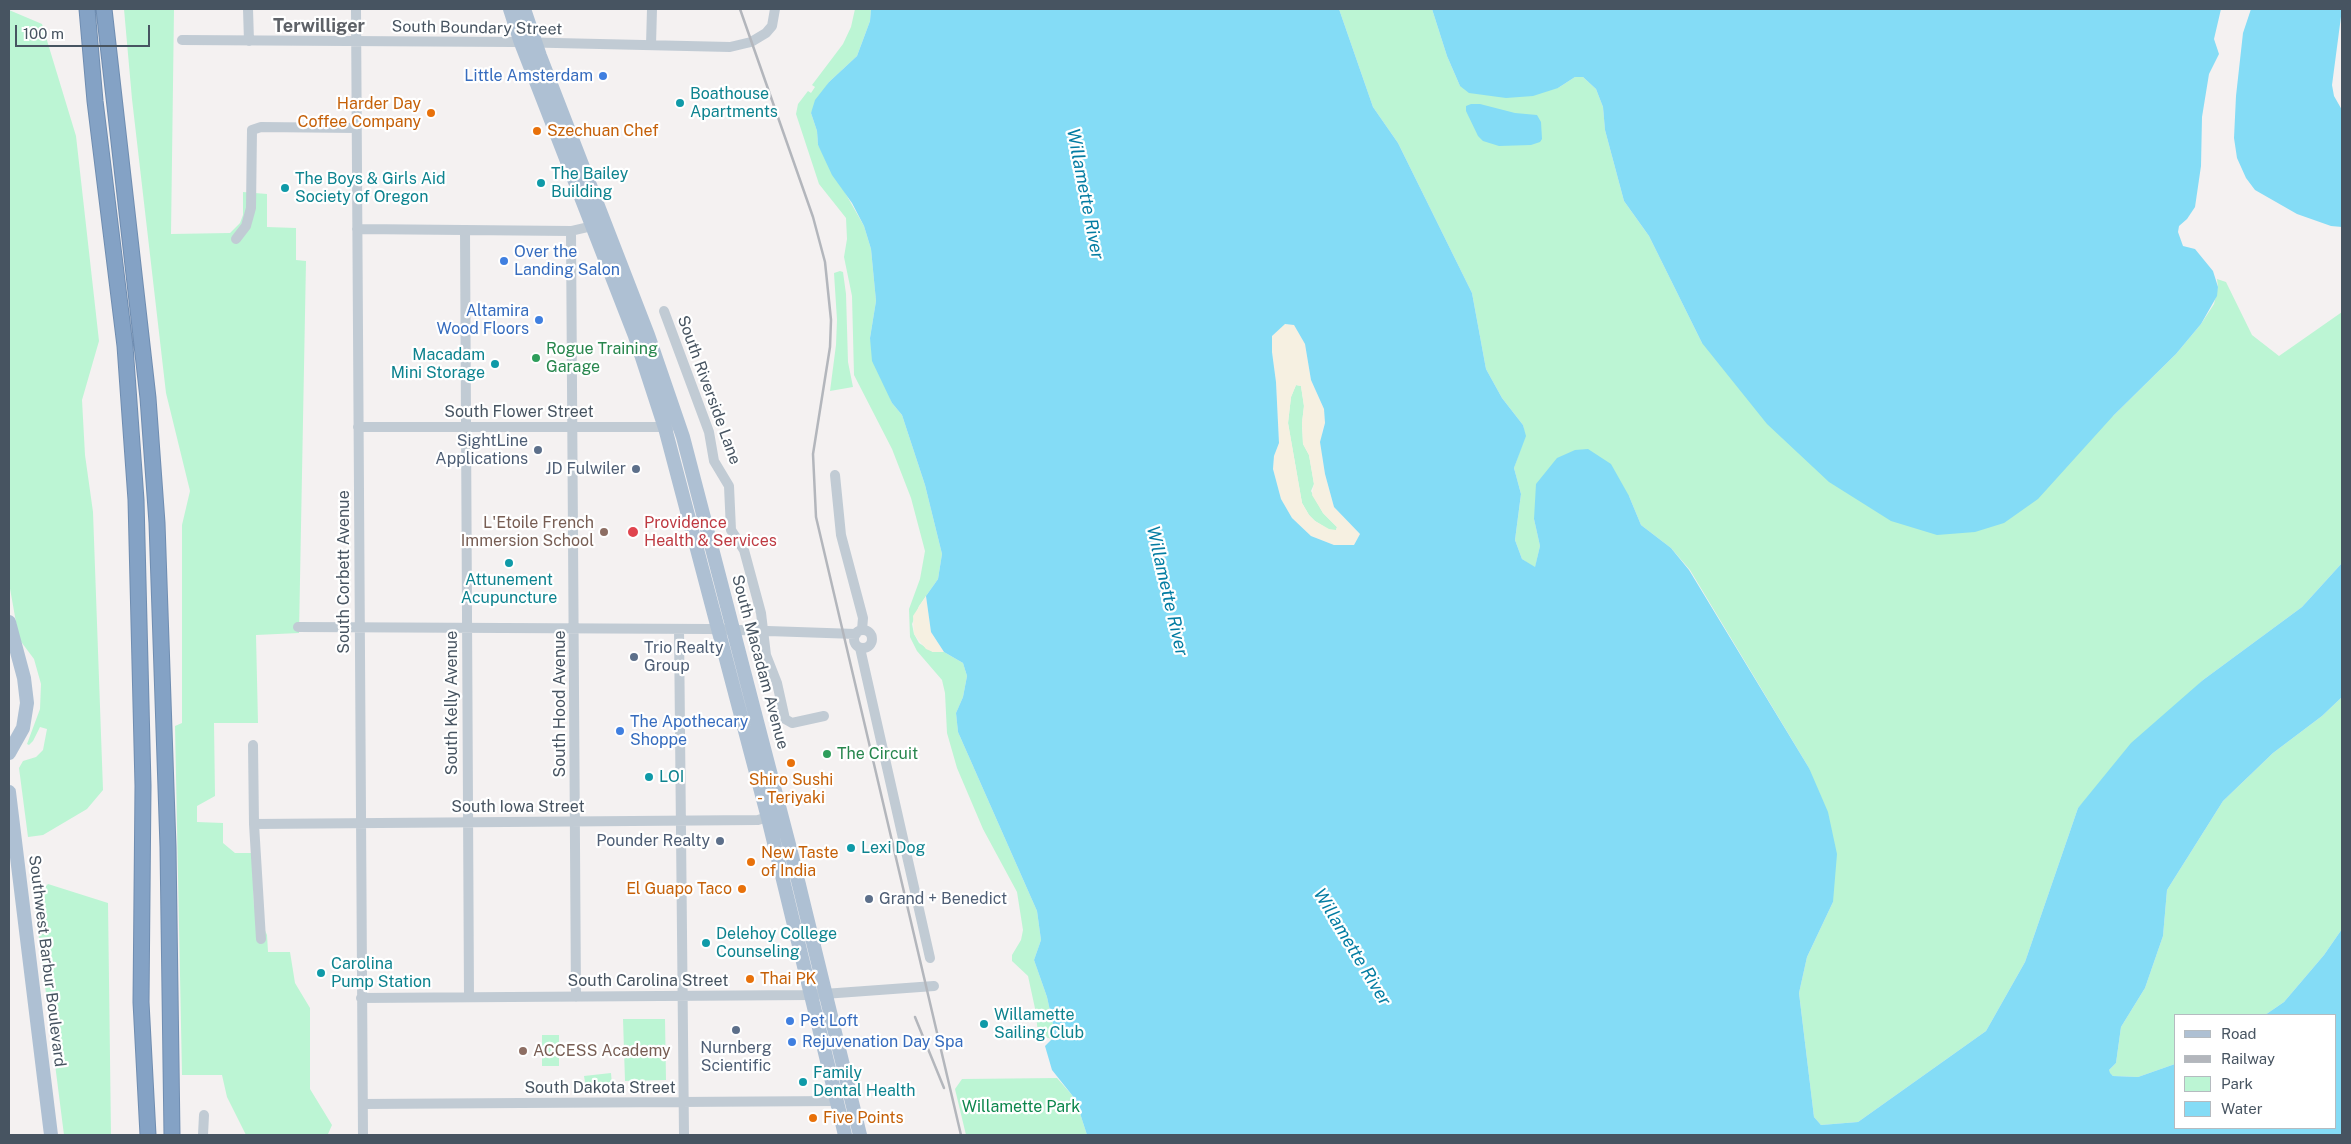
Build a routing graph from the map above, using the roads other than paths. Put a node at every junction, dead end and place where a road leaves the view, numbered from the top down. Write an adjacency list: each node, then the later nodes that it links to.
1 (87, 9): 65 (highway)
2 (104, 9): 66 (highway)
3 (248, 9): 10 (street)
4 (356, 9): 11 (street, South Corbett Avenue)
5 (510, 9): 12 (main road, South Macadam Avenue)
6 (524, 9): 13 (main road, South Macadam Avenue)
7 (652, 9): 14 (street)
8 (775, 9): 14 (street, South Boundary Street)
9 (182, 40): 10 (street, South Boundary Street)
10 (249, 41): 11 (street, South Boundary Street)
11 (356, 42): 12 (street, South Boundary Street); 15 (street, South Corbett Avenue)
12 (520, 42): 13 (street, South Boundary Street); 17 (main road, South Macadam Avenue)
13 (535, 43): 14 (street, South Boundary Street); 16 (main road, South Macadam Avenue)
14 (651, 45)
15 (356, 128): 18 (street, South Corbett Avenue); 21 (street)
16 (605, 222): 17 (street); 23 (main road, South Macadam Avenue)
17 (591, 227): 20 (street); 27 (main road, South Macadam Avenue)
18 (357, 229): 19 (street); 25 (street, South Corbett Avenue)
19 (465, 230): 20 (street); 24 (street, South Kelly Avenue)
20 (571, 231): 26 (street, South Hood Avenue)
21 (236, 239)
22 (664, 311): 37 (street, South Riverside Lane)
23 (679, 424): 27 (street, South Flower Street); 36 (main road, South Macadam Avenue)
24 (465, 426): 25 (street, South Flower Street); 26 (street, South Flower Street); 32 (street, South Kelly Avenue)
25 (358, 427): 30 (street, South Corbett Avenue)
26 (571, 427): 27 (street, South Flower Street); 33 (street, South Hood Avenue)
27 (665, 428): 35 (main road, South Macadam Avenue)
28 (834, 475): 38 (street)
29 (9, 622): 42 (main road)
30 (360, 626): 31 (street); 32 (street); 50 (street, South Corbett Avenue)
31 (298, 627)
32 (466, 627): 33 (street); 48 (street, South Kelly Avenue)
33 (574, 628): 34 (street); 47 (street, South Hood Avenue)
34 (679, 629): 35 (street); 46 (street)
35 (717, 629): 36 (street); 45 (main road, South Macadam Avenue)
36 (732, 629): 37 (street); 44 (main road, South Macadam Avenue)
37 (764, 630): 38 (street); 40 (street, South Riverside Lane)
38 (859, 632): 39 (street); 39 (street)
39 (860, 648): 52 (street)
40 (824, 716)
41 (253, 744): 49 (street)
42 (9, 753)
43 (9, 792): 64 (main road, Southwest Barbur Boulevard)
44 (780, 812): 45 (street, South Iowa Street); 54 (main road, South Macadam Avenue)
45 (768, 818): 46 (street, South Iowa Street); 55 (main road, South Macadam Avenue)
46 (682, 821): 47 (street, South Iowa Street); 57 (street)
47 (575, 822): 48 (street, South Iowa Street); 58 (street, South Hood Avenue)
48 (468, 823): 50 (street, South Iowa Street); 56 (street, South Kelly Avenue)
49 (254, 824): 50 (street, South Iowa Street); 51 (street)
50 (360, 824): 59 (street, South Corbett Avenue)
51 (261, 939)
52 (930, 958)
53 (934, 986): 54 (street, South Carolina Street)
54 (825, 994): 55 (street, South Carolina Street); 71 (main road, South Macadam Avenue)
55 (810, 995): 57 (street, South Carolina Street); 60 (main road, South Macadam Avenue)
56 (469, 996): 58 (street, South Carolina Street); 59 (street, South Carolina Street)
57 (683, 996): 58 (street, South Carolina Street); 61 (street)
58 (576, 997)
59 (361, 998): 62 (street, South Corbett Avenue)
60 (837, 1101): 61 (street, South Dakota Street); 70 (main road, South Macadam Avenue)
61 (684, 1103): 62 (street, South Dakota Street); 69 (street)
62 (363, 1104): 68 (street, South Corbett Avenue)
63 (204, 1115): 67 (street)
64 (51, 1135)
65 (148, 1135)
66 (172, 1135)
67 (203, 1135)
68 (363, 1135)
69 (684, 1135)
70 (845, 1135)
71 (860, 1135)

